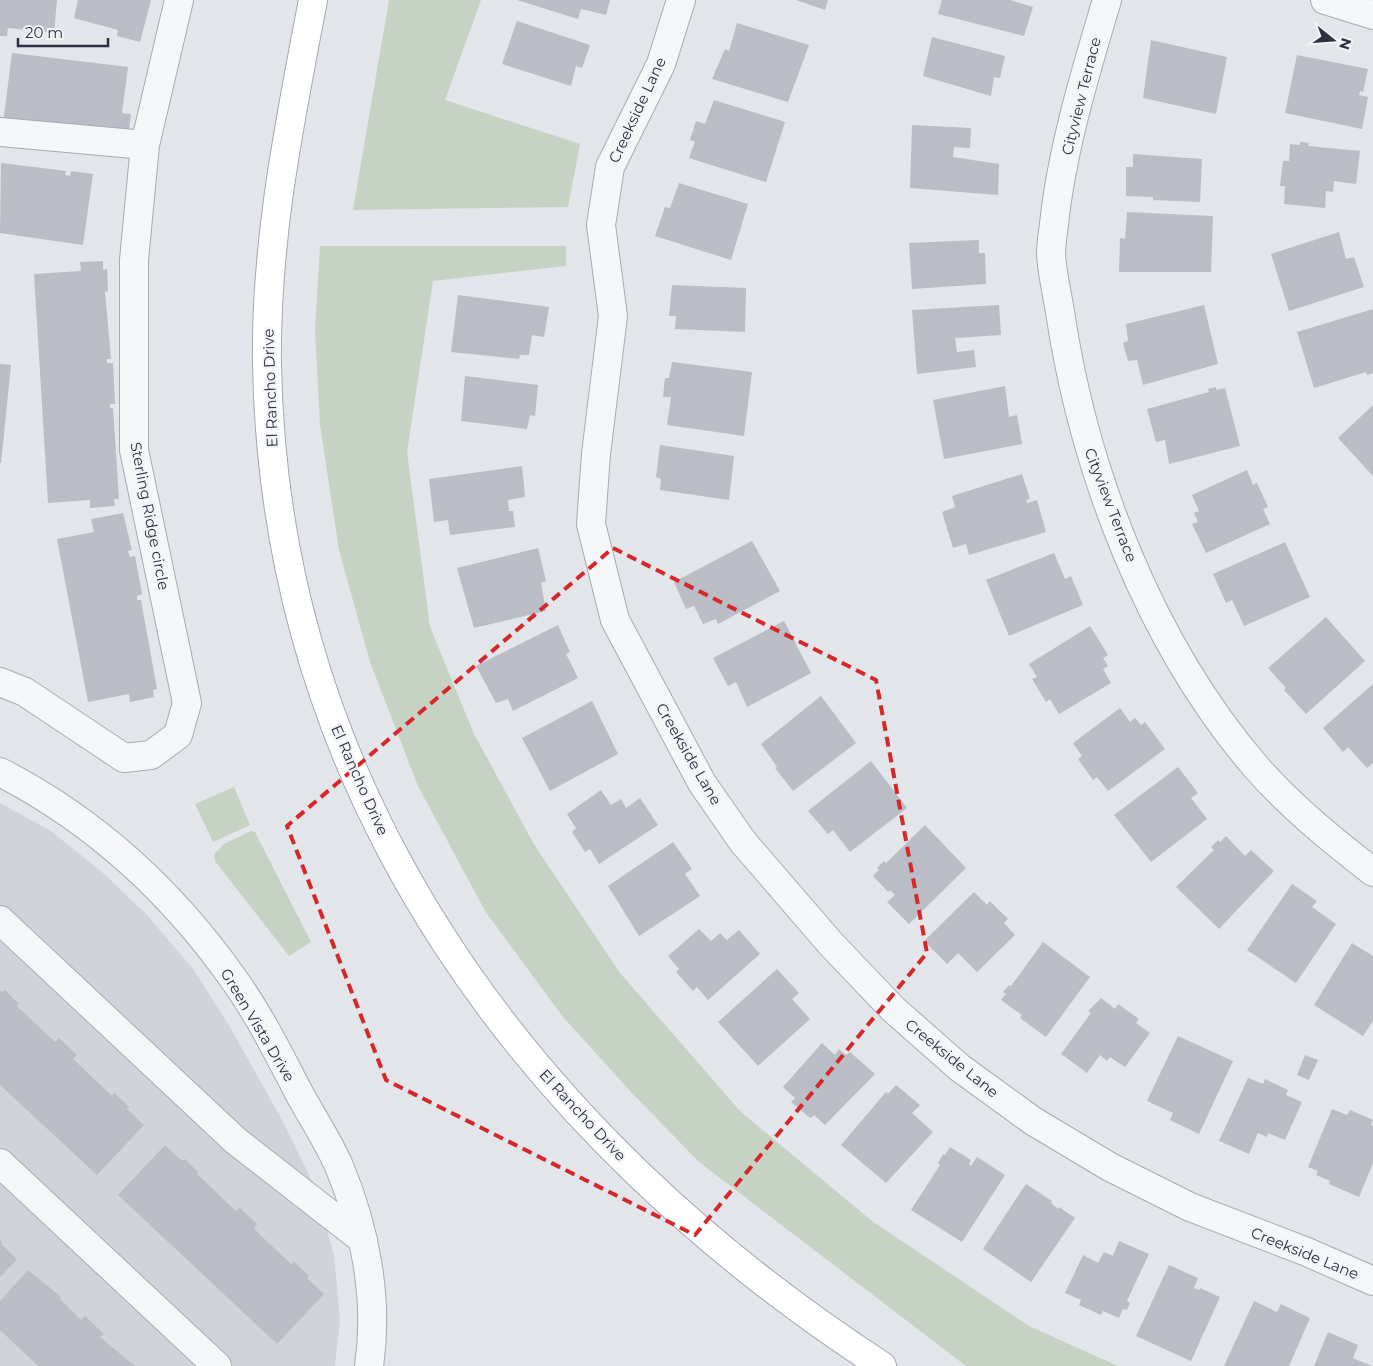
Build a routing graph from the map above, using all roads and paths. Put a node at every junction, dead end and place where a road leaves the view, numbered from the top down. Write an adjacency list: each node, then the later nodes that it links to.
1 (179, 0): 8 (street, Sterling Ridge circle)
2 (313, 0): 18 (main road, El Rancho Drive)
3 (681, 0): 15 (street, Creekside Lane)
4 (1107, 0): 11 (street, Cityview Terrace)
5 (1325, 0): 6 (street)
6 (1373, 15)
7 (0, 132): 8 (street)
8 (145, 145): 9 (street, Sterling Ridge circle)
9 (0, 682)
10 (0, 772): 14 (street, Green Vista Drive)
11 (1373, 872)
12 (0, 920): 14 (street)
13 (0, 1163): 16 (street)
14 (362, 1240): 17 (street, Green Vista Drive)
15 (1373, 1281)
16 (217, 1366)
17 (369, 1366)
18 (882, 1366)

